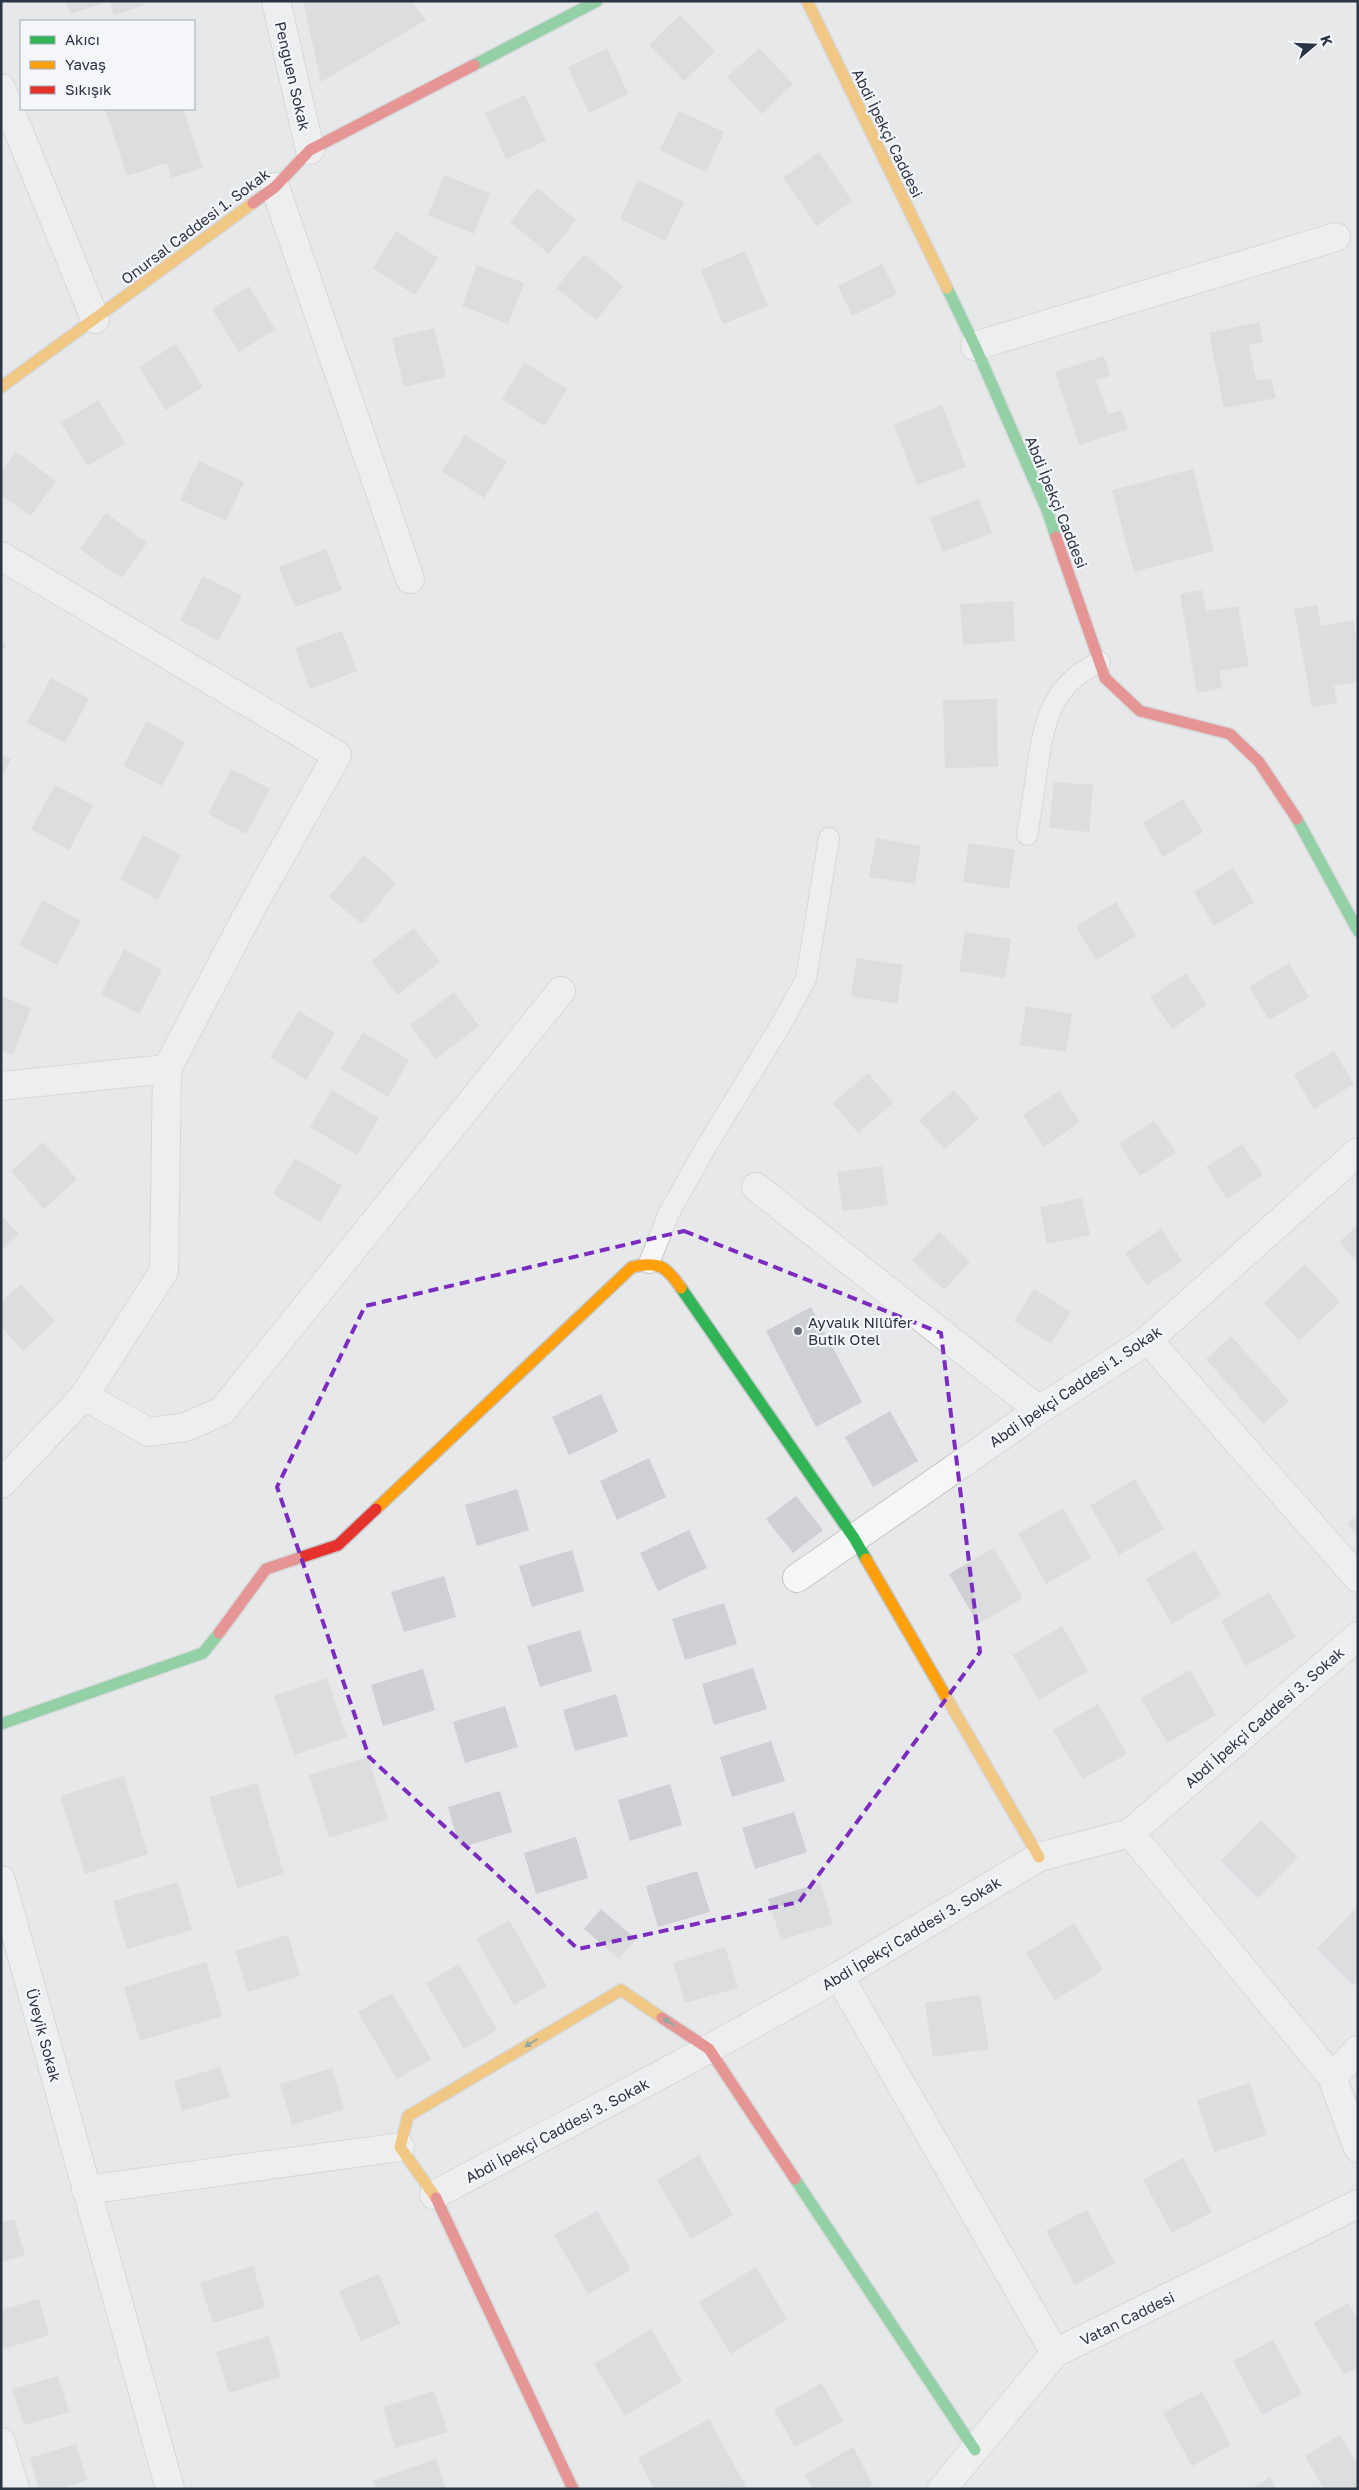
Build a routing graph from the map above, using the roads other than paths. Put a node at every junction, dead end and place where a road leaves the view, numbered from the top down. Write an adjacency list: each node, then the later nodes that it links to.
1 (276, 1): 5 (street, Penguen Sokak)
2 (597, 1): 5 (street, Onursal Caddesi 1. Sokak)
3 (807, 1): 9 (street, Abdi İpekçi Caddesi)
4 (1, 88): 8 (street)
5 (310, 150): 6 (street, Onursal Caddesi 1. Sokak)
6 (275, 187): 8 (street, Onursal Caddesi 1. Sokak); 12 (street)
7 (1336, 237): 9 (street)
8 (95, 319): 10 (street, Onursal Caddesi 1. Sokak)
9 (975, 346): 13 (street, Abdi İpekçi Caddesi)
10 (1, 387)
11 (1, 556): 18 (street)
12 (410, 579)
13 (1100, 662): 14 (lane); 16 (street, Abdi İpekçi Caddesi)
14 (1027, 835)
15 (829, 838): 22 (lane)
16 (1358, 931)
17 (561, 991): 24 (street)
18 (167, 1069): 19 (street); 24 (street)
19 (1, 1086)
20 (1358, 1152): 23 (street, Abdi İpekçi Caddesi 1. Sokak)
21 (756, 1187): 25 (street)
22 (649, 1263): 27 (street); 31 (street)
23 (1148, 1340): 25 (street, Abdi İpekçi Caddesi 1. Sokak); 29 (street)
24 (84, 1396): 26 (street)
25 (1039, 1410): 27 (street, Abdi İpekçi Caddesi 1. Sokak)
26 (1, 1484)
27 (854, 1538): 28 (street, Abdi İpekçi Caddesi 1. Sokak); 33 (street)
28 (797, 1578)
29 (1358, 1578)
30 (1358, 1636): 32 (street, Abdi İpekçi Caddesi 3. Sokak)
31 (1, 1724)
32 (1130, 1833): 33 (street, Abdi İpekçi Caddesi 3. Sokak); 38 (street)
33 (1039, 1857): 35 (street, Abdi İpekçi Caddesi 3. Sokak)
34 (1, 1880): 41 (street, Üveyik Sokak)
35 (838, 1976): 36 (street, Abdi İpekçi Caddesi 3. Sokak); 44 (street)
36 (709, 2049): 39 (street, one-way to 39); 42 (street, Abdi İpekçi Caddesi 3. Sokak); 46 (street)
37 (1358, 2050): 38 (street)
38 (1332, 2077): 40 (street)
39 (400, 2147): 41 (street); 42 (street)
40 (1358, 2148)
41 (86, 2190): 48 (street, Üveyik Sokak)
42 (434, 2195): 49 (street)
43 (1358, 2204): 44 (street, Vatan Caddesi)
44 (1055, 2353): 46 (street, Vatan Caddesi)
45 (1, 2442): 47 (street)
46 (975, 2450): 50 (street, Vatan Caddesi)
47 (15, 2489)
48 (170, 2489)
49 (573, 2489)
50 (942, 2489)

